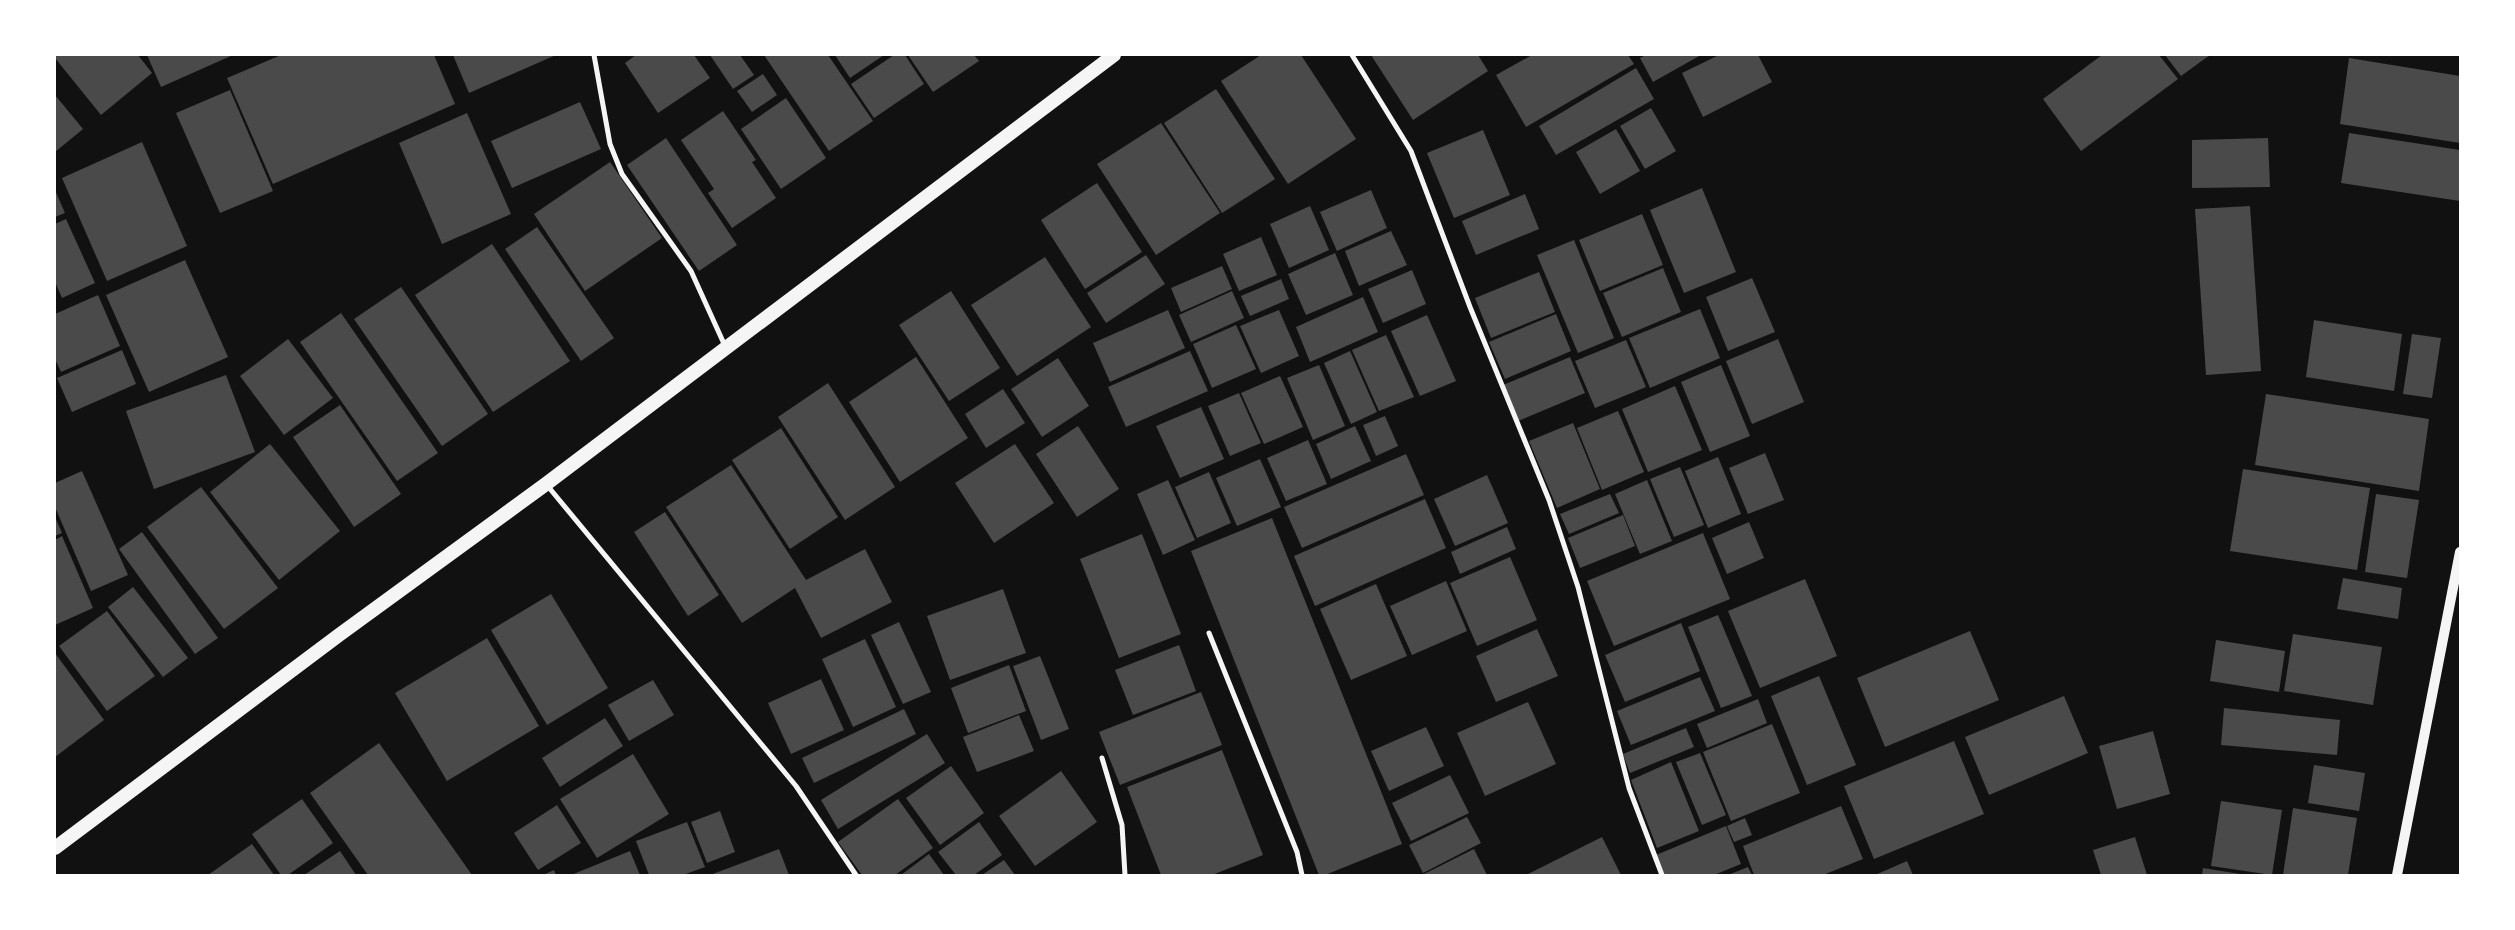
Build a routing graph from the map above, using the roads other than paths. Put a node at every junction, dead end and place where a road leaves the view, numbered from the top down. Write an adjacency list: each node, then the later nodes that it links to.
1 (594, 55): 4 (street)
2 (1114, 55): 4 (highway)
3 (1352, 55): 13 (street)
4 (725, 348): 5 (highway)
5 (546, 484): 9 (highway); 10 (street)
6 (2460, 552): 14 (main road)
7 (1209, 633): 12 (street)
8 (1102, 758): 11 (street)
9 (55, 848)
10 (856, 875)
11 (1125, 875)
12 (1302, 875)
13 (1662, 875)
14 (2397, 875)

